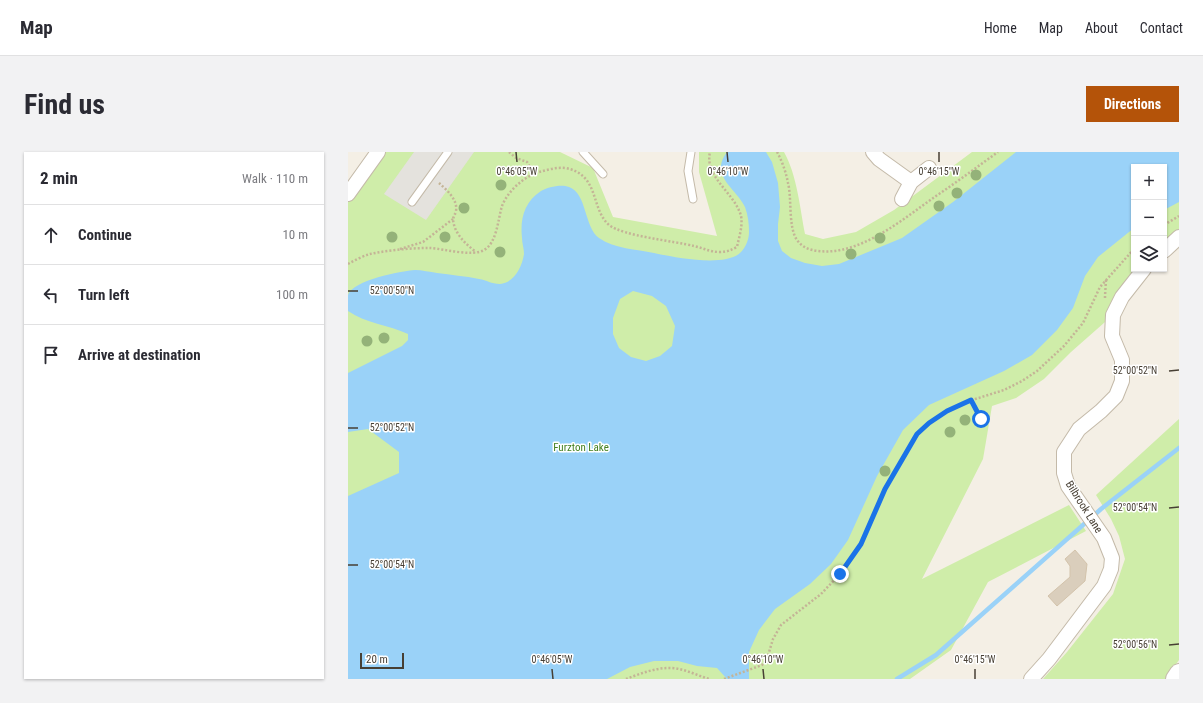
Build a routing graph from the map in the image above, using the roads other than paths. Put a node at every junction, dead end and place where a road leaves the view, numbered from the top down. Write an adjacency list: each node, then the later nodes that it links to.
1 (378, 152): 9 (street)
2 (448, 152): 12 (lane)
3 (583, 152): 7 (lane)
4 (691, 152): 10 (lane)
5 (873, 152): 8 (street)
6 (929, 168): 8 (street)
7 (603, 174)
8 (911, 182): 11 (street)
9 (348, 194)
10 (693, 198)
11 (902, 199)
12 (412, 202)
13 (1179, 238): 14 (street)
14 (1167, 248)
15 (1142, 272): 17 (street, Bilbrook Lane)
16 (1179, 673): 18 (street)
17 (1031, 679)
18 (1175, 679)

